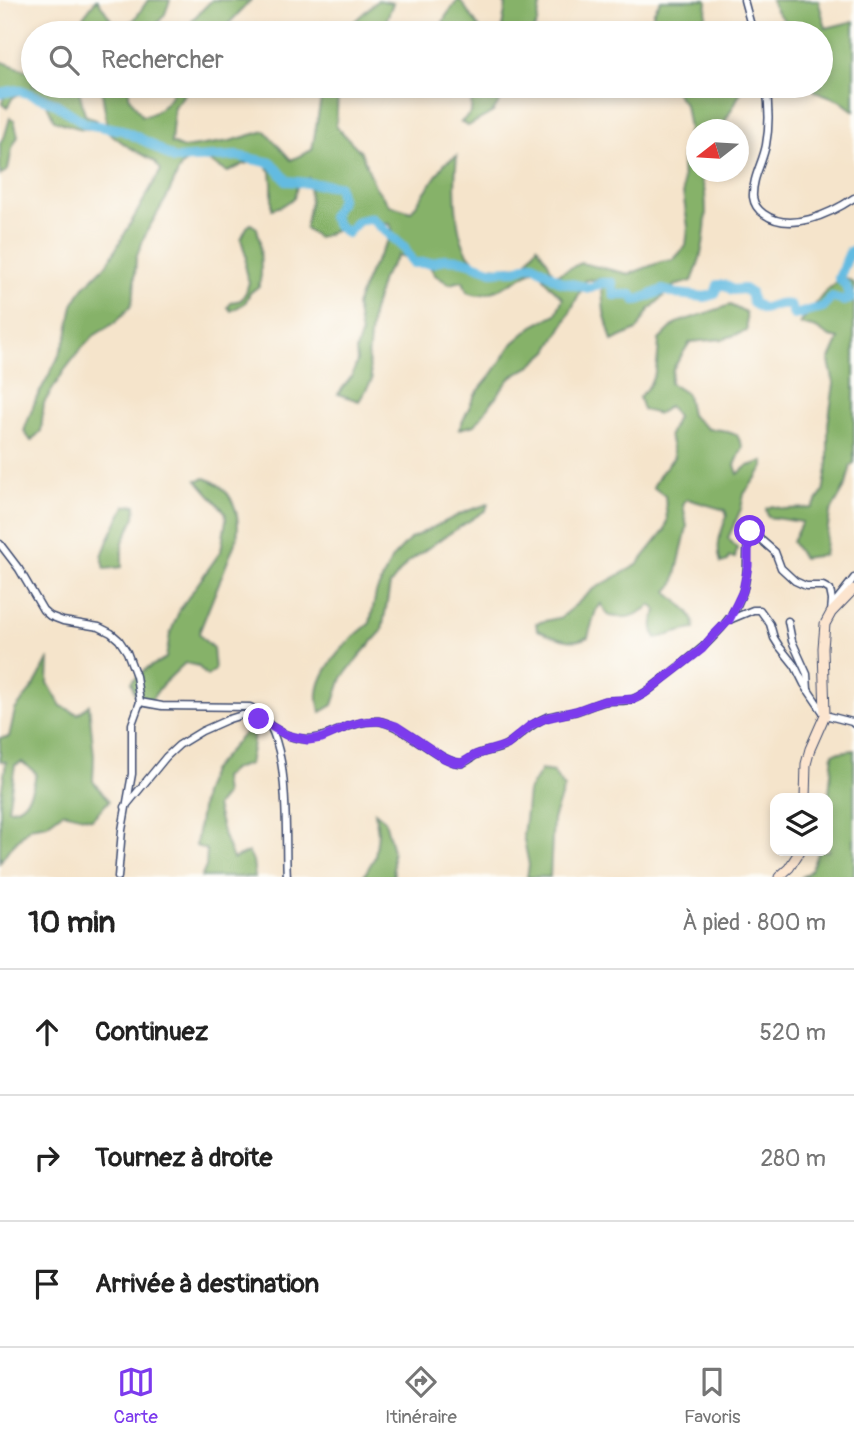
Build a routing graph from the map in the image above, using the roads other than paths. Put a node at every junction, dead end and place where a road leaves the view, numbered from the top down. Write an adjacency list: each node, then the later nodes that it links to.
1 (744, 0): 2 (street)
2 (750, 21)
3 (767, 98): 4 (street)
4 (854, 198)
5 (0, 544): 12 (street)
6 (854, 578): 8 (street)
7 (854, 589): 8 (street)
8 (832, 609): 9 (street); 13 (street)
9 (729, 620): 11 (street); 15 (street)
10 (788, 621): 11 (street)
11 (808, 692): 13 (street)
12 (140, 702): 15 (street); 17 (street)
13 (825, 715): 14 (street); 16 (street)
14 (853, 723)
15 (268, 725): 17 (street); 20 (street)
16 (805, 793)
17 (125, 807): 19 (street)
18 (797, 856): 21 (street)
19 (118, 877)
20 (287, 877)
21 (779, 877)

